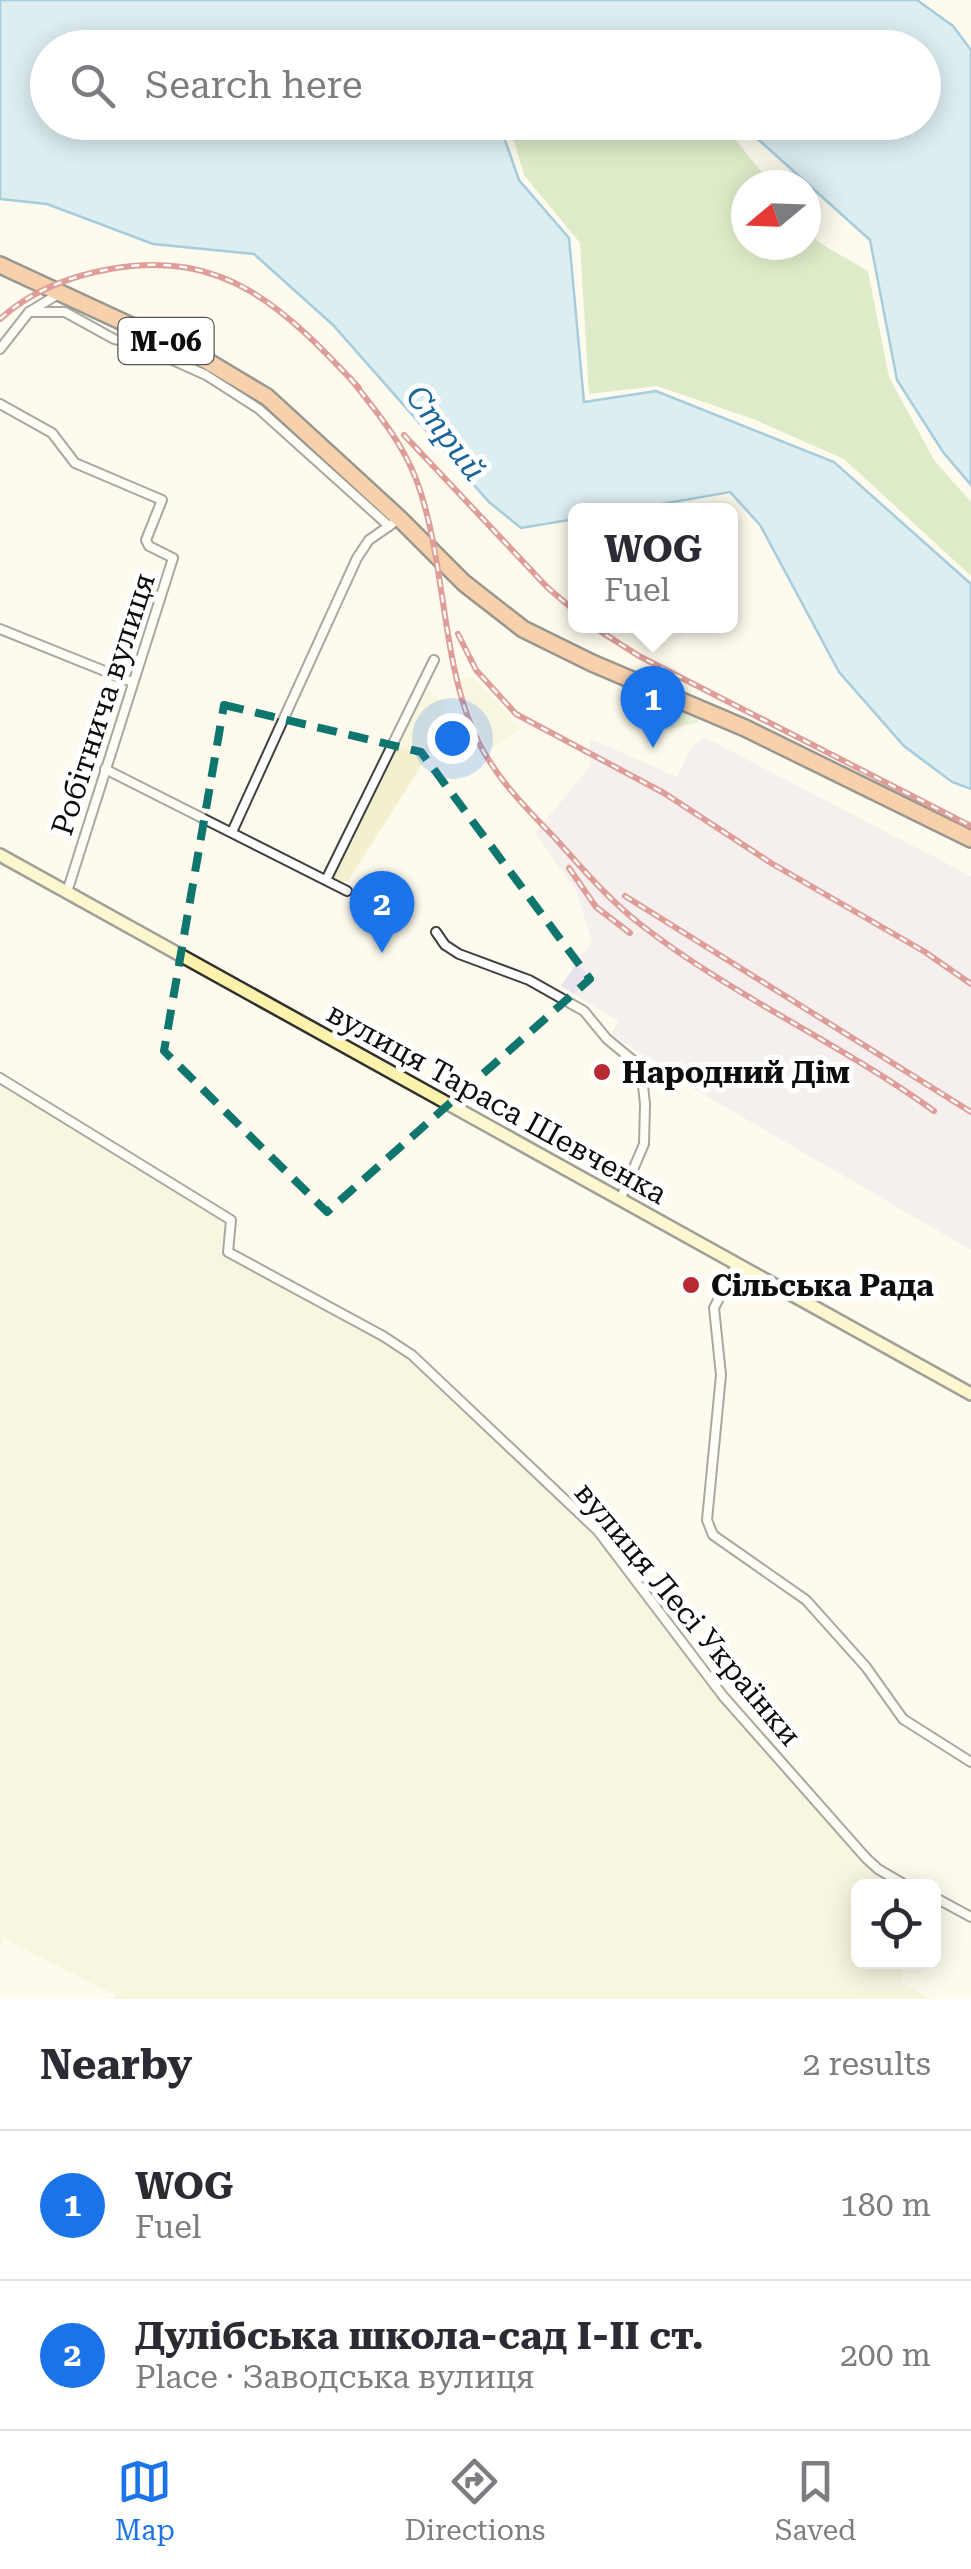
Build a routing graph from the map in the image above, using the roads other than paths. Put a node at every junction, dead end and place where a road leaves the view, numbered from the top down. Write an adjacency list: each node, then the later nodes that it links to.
1 (0, 266): 2 (highway, М-06)
2 (60, 293): 3 (street); 6 (highway, М-06)
3 (29, 312): 4 (street); 6 (street)
4 (0, 349)
5 (0, 404): 9 (street, Робітнича вулиця)
6 (394, 522): 11 (street); 12 (highway, М-06)
7 (0, 629): 9 (street)
8 (434, 660): 14 (street)
9 (132, 682): 10 (street, Робітнича вулиця)
10 (105, 769): 11 (street); 16 (street, Робітнича вулиця)
11 (232, 832): 14 (street)
12 (971, 839)
13 (0, 855): 16 (street, вулиця Тараса Шевченка)
14 (326, 880): 15 (street)
15 (347, 891)
16 (67, 892): 19 (street, вулиця Тараса Шевченка)
17 (436, 932): 19 (street)
18 (0, 1078): 23 (street, вулиця Лесі Українки)
19 (620, 1200): 20 (street, вулиця Тараса Шевченка)
20 (736, 1265): 21 (street, вулиця Тараса Шевченка); 22 (street)
21 (971, 1394)
22 (971, 1762)
23 (898, 1879)
24 (941, 1900): 25 (street)
25 (971, 1917)

